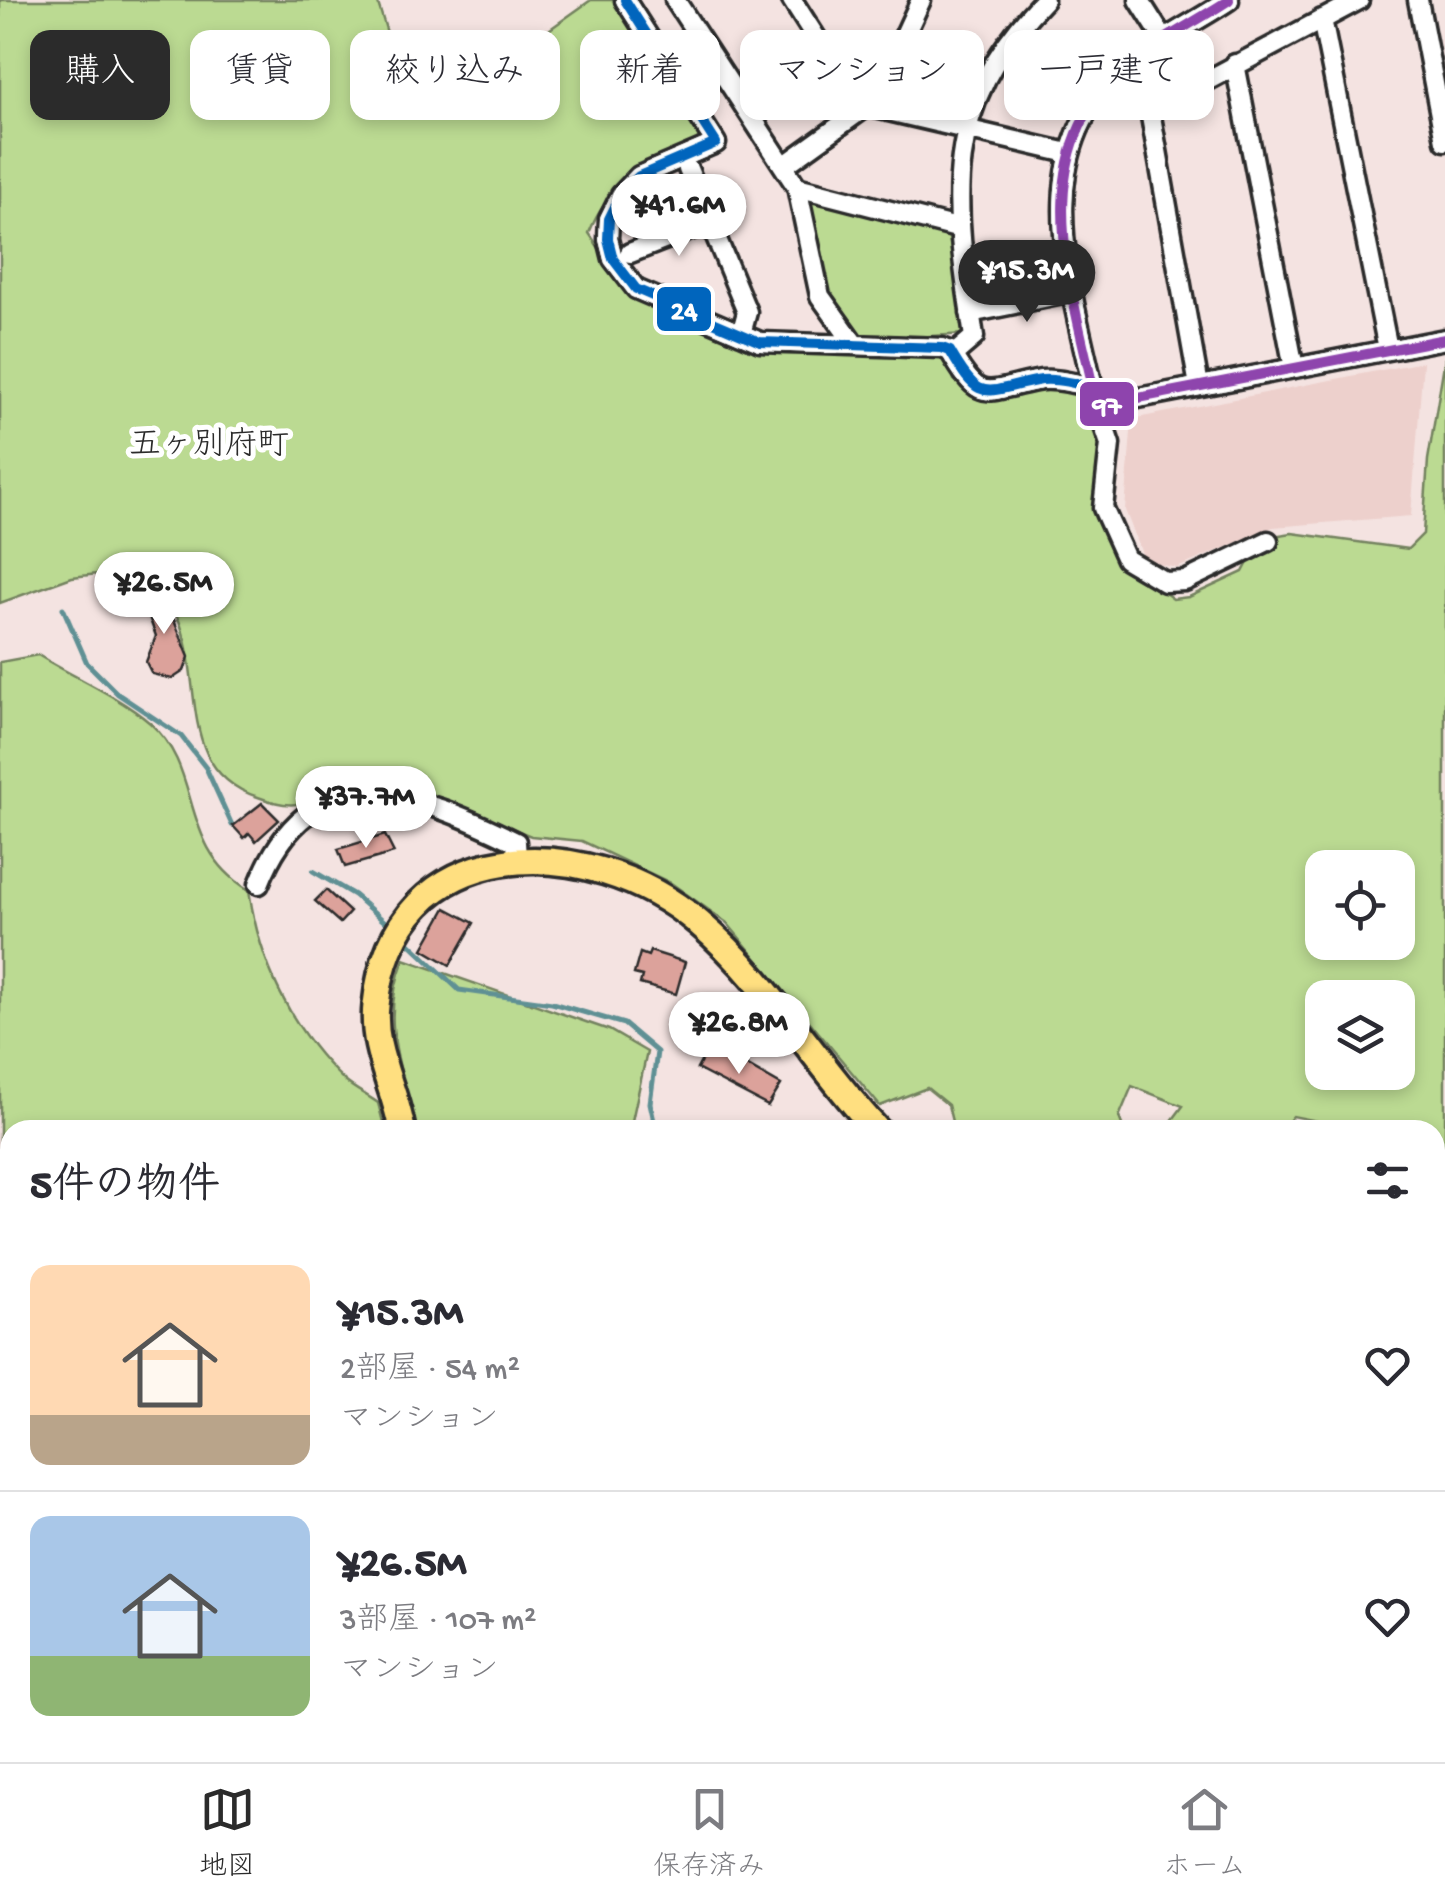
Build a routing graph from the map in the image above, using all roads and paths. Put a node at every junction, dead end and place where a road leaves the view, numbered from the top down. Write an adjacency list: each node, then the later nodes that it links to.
1 (625, 0): 30 (street)
2 (675, 0): 22 (street)
3 (792, 0): 11 (street)
4 (1139, 0): 13 (street)
5 (1229, 0): 14 (street)
6 (1359, 0): 10 (street)
7 (1418, 0): 20 (street)
8 (913, 4): 12 (street)
9 (1034, 4): 19 (street)
10 (1322, 19): 15 (street); 33 (street)
11 (813, 30)
12 (902, 30)
13 (1158, 30)
14 (1182, 30)
15 (1235, 64): 35 (street); 36 (street)
16 (852, 120): 22 (street)
17 (920, 120): 19 (street)
18 (1082, 120): 21 (street)
19 (967, 130): 21 (street); 26 (street)
20 (1445, 141)
21 (1068, 153): 28 (street)
22 (785, 164): 24 (street)
23 (688, 169): 25 (street)
24 (797, 187): 26 (street); 32 (street)
25 (710, 222): 27 (street); 30 (street)
26 (957, 228): 29 (street)
27 (630, 253)
28 (1074, 292): 29 (street); 37 (street)
29 (970, 313): 34 (street)
30 (741, 334): 32 (street)
31 (1445, 338): 33 (street)
32 (855, 345): 34 (street)
33 (1388, 350): 35 (street)
34 (953, 356): 37 (street)
35 (1294, 368): 36 (street)
36 (1200, 386): 38 (street)
37 (1093, 387): 38 (street)
38 (1097, 406): 39 (street)
39 (1268, 541)
40 (507, 860): 41 (street); 42 (main road); 43 (main road)
41 (260, 884)
42 (399, 1120)
43 (870, 1120)

